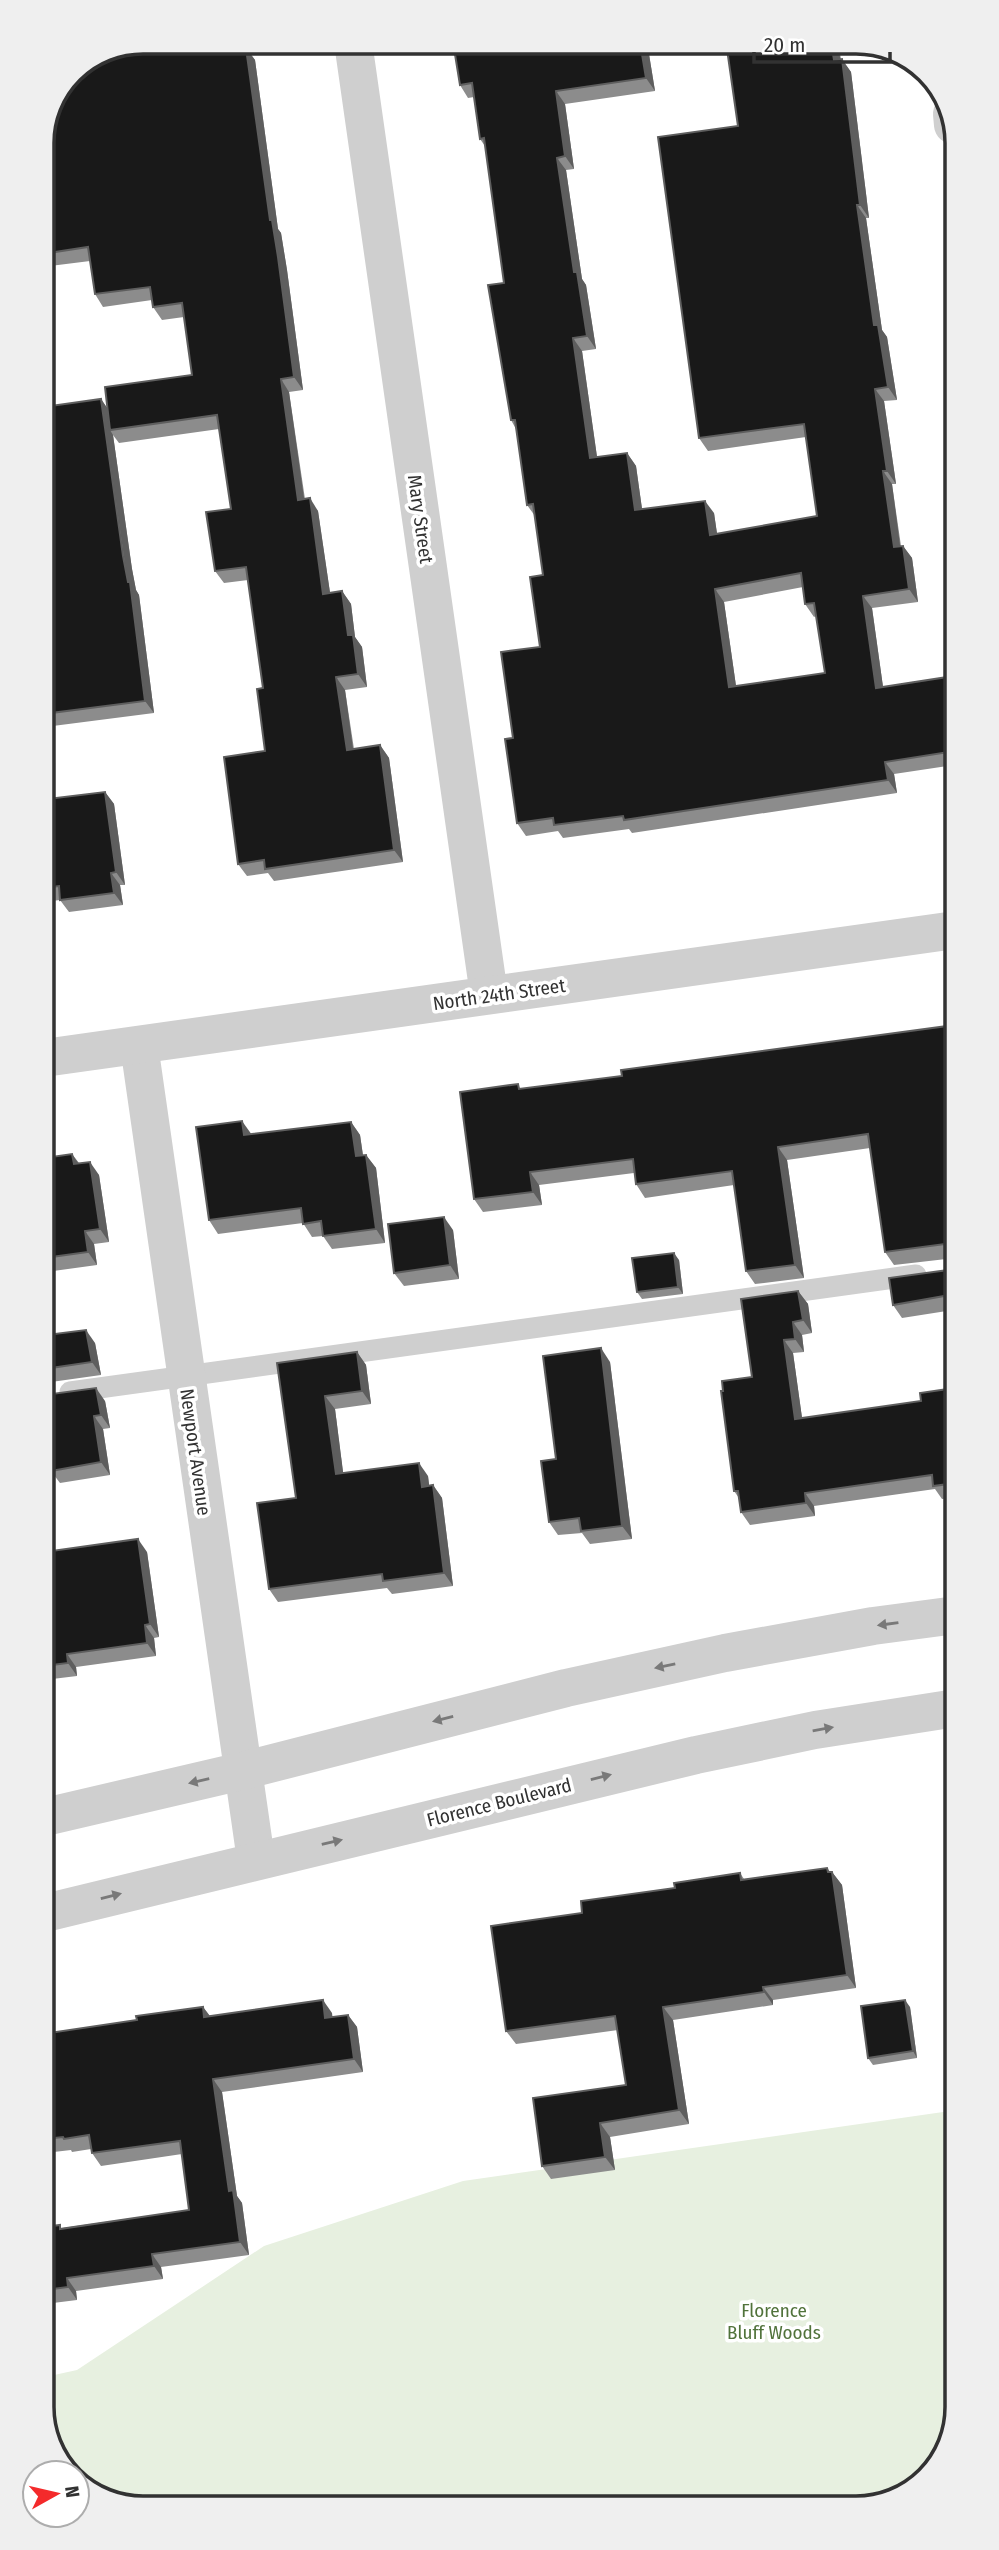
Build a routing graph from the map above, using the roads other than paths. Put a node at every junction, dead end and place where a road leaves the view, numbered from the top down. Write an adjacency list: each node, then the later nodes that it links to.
1 (355, 54): 3 (street, Mary Street)
2 (945, 931): 3 (street, North 24th Street)
3 (489, 995): 4 (street, North 24th Street)
4 (139, 1045): 5 (street, North 24th Street); 7 (street, Newport Avenue)
5 (54, 1057)
6 (930, 1273): 7 (lane)
7 (185, 1376): 8 (lane); 11 (street, Newport Avenue)
8 (54, 1395)
9 (945, 1616): 11 (street, one-way to 11)
10 (945, 1710): 13 (street, Florence Boulevard, one-way to 10)
11 (242, 1771): 12 (street, one-way to 12); 13 (street, Newport Avenue)
12 (54, 1814)
13 (256, 1860): 14 (street, Florence Boulevard, one-way to 13)
14 (54, 1911)

